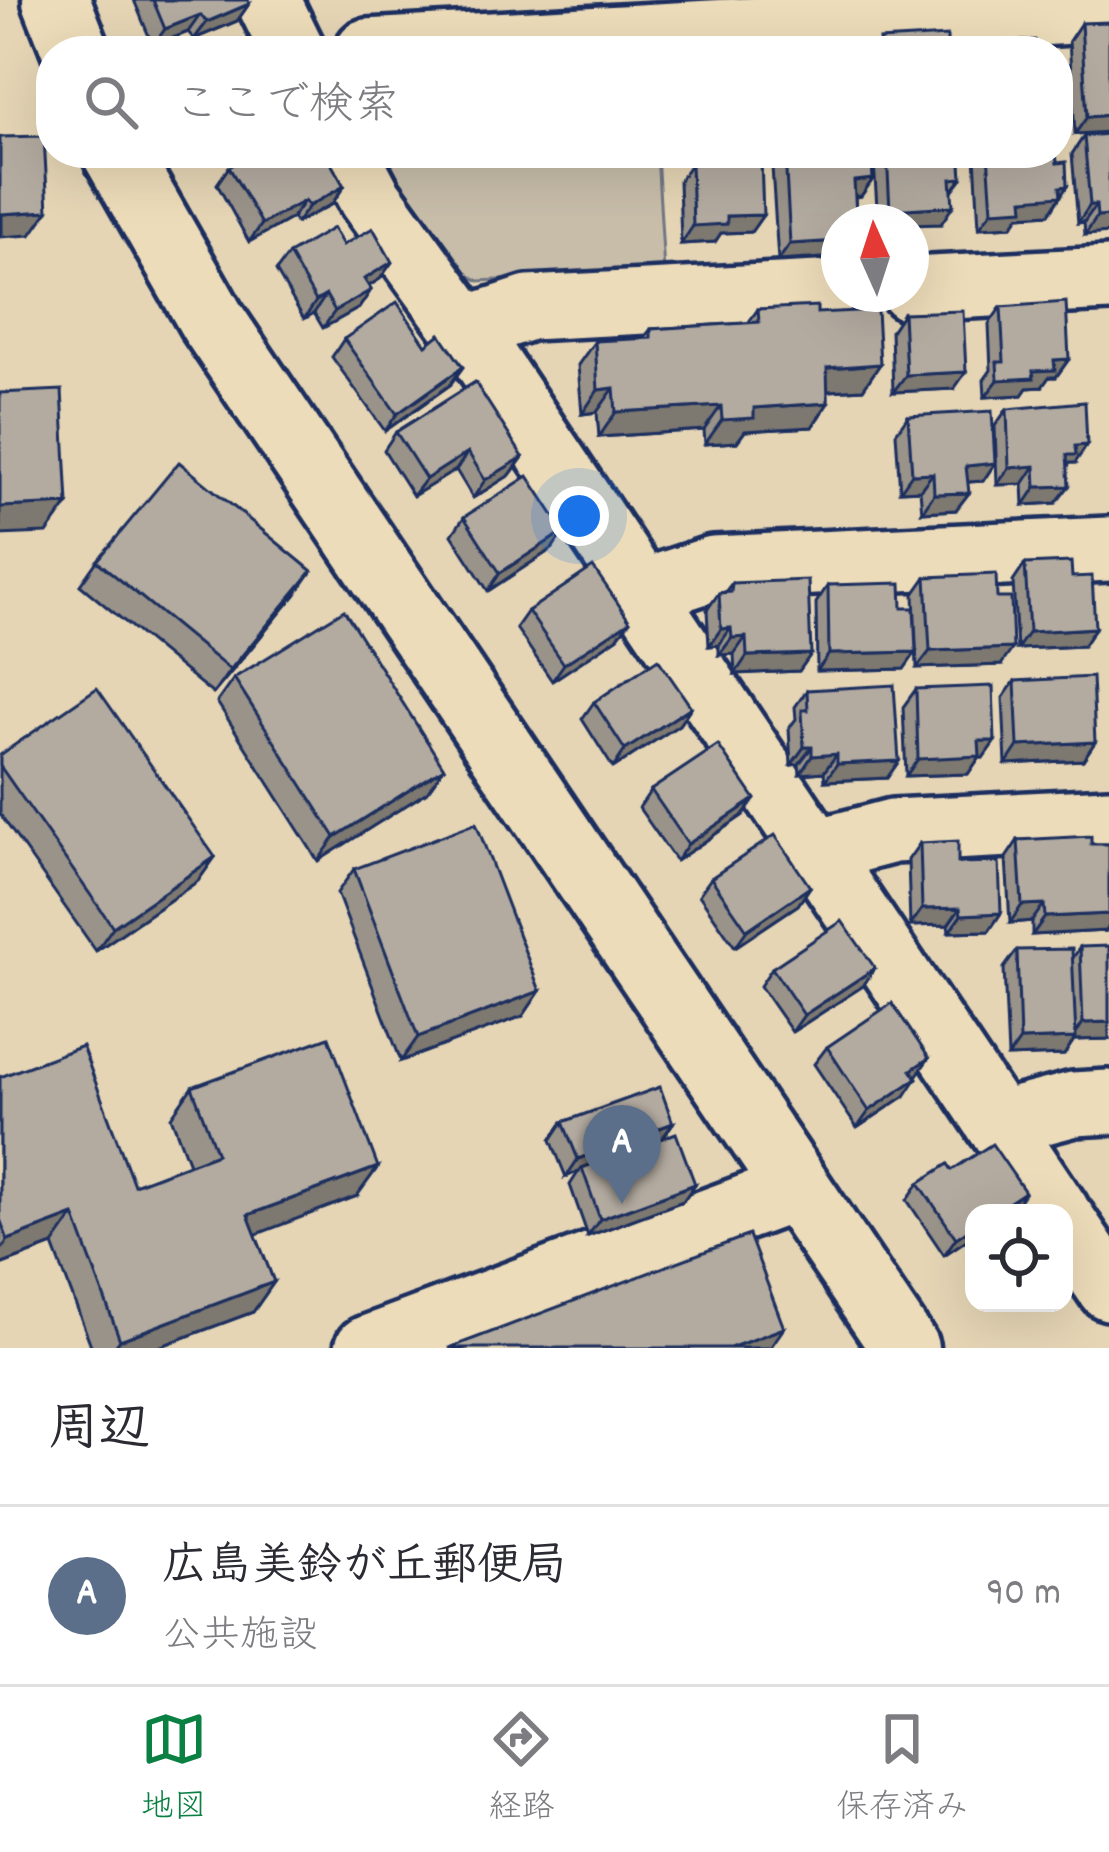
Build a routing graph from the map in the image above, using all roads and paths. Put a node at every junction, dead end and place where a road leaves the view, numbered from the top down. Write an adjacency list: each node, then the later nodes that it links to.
1 (56, 0): 4 (street)
2 (268, 0): 5 (street)
3 (1109, 10): 6 (street)
4 (70, 36)
5 (286, 36)
6 (638, 36)
7 (125, 168): 19 (street)
8 (354, 168): 12 (street)
9 (1109, 279): 10 (street)
10 (929, 288)
11 (821, 293): 12 (street)
12 (465, 329): 14 (street)
13 (1109, 549): 14 (street)
14 (639, 593): 16 (street)
15 (1109, 820): 16 (street)
16 (813, 852): 18 (street)
17 (1109, 1102): 18 (street)
18 (998, 1124): 20 (street)
19 (795, 1189): 23 (street); 24 (street)
20 (1052, 1204)
21 (1073, 1235): 22 (street)
22 (1109, 1288)
23 (367, 1348)
24 (905, 1348)

